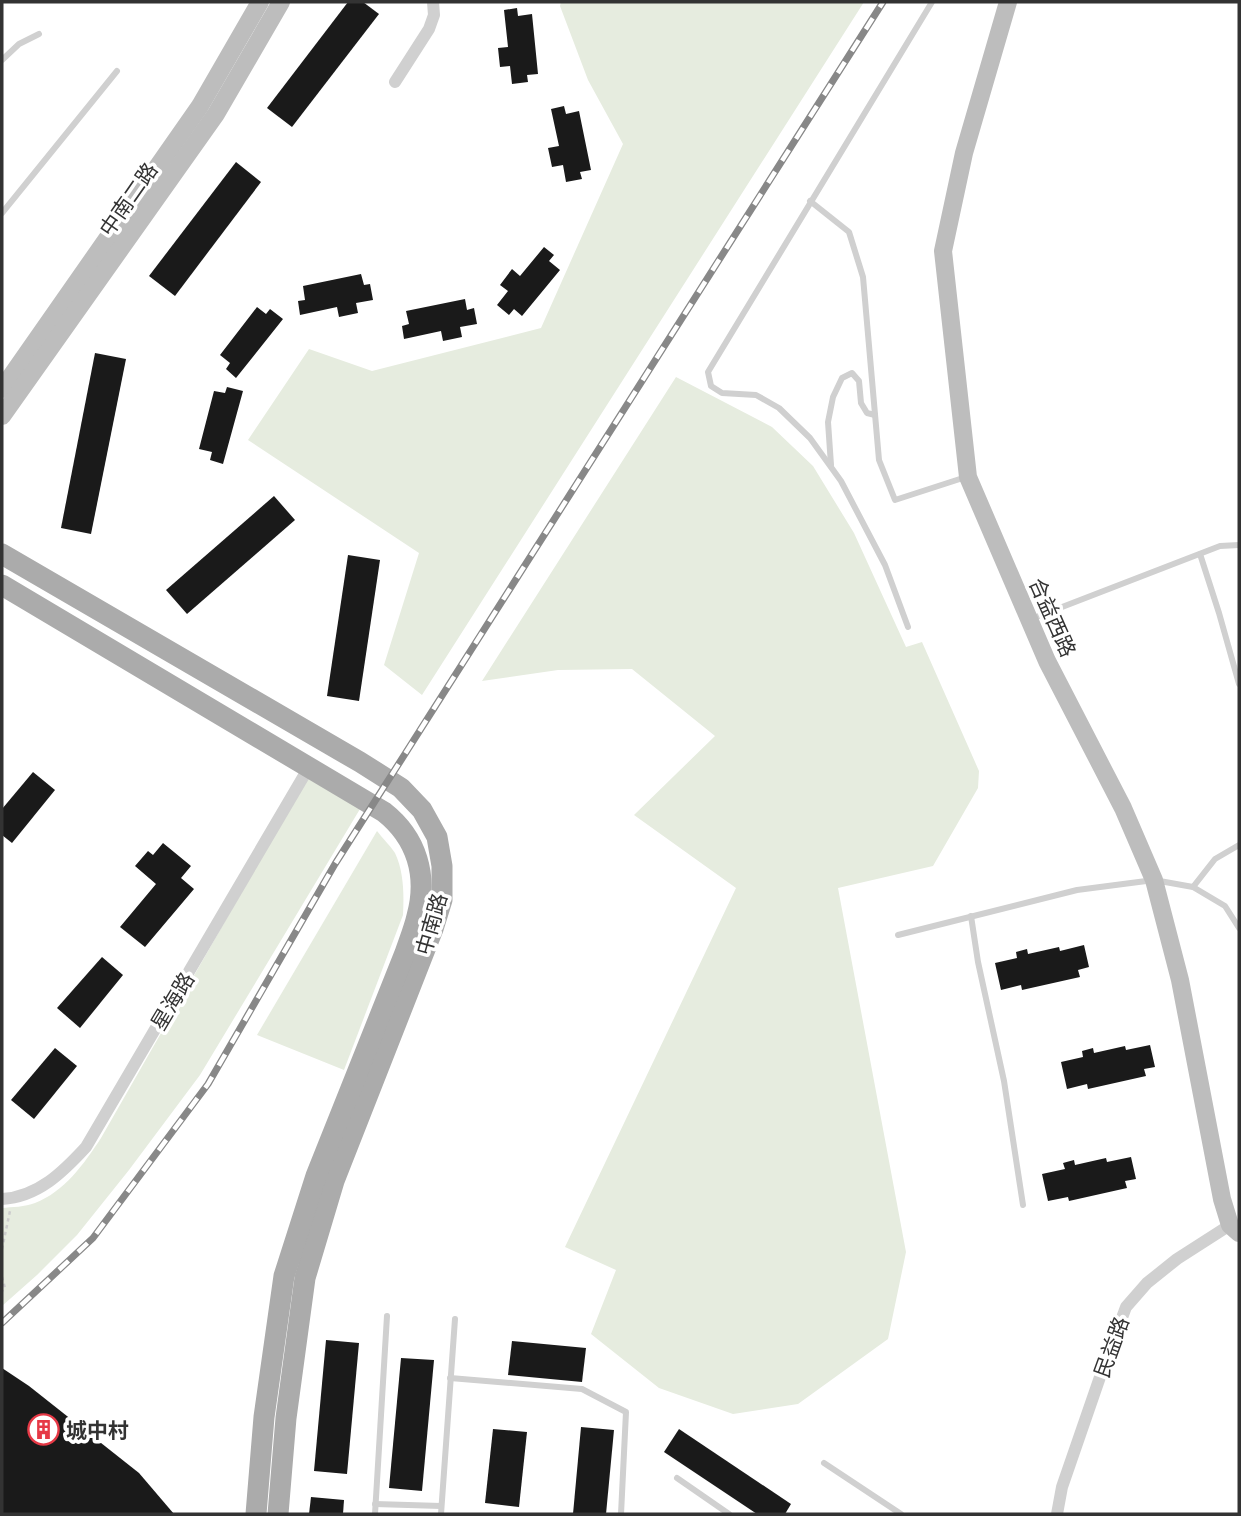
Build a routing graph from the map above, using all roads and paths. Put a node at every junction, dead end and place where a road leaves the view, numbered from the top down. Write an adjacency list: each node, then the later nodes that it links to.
1 (260, 2): 12 (street, 中南二路)
2 (281, 2): 14 (street, 中南二路)
3 (433, 2): 9 (street)
4 (932, 2): 10 (lane)
5 (1008, 2): 16 (street, 合益西路)
6 (40, 34): 7 (lane)
7 (2, 60)
8 (117, 71): 11 (lane)
9 (395, 82)
10 (810, 201): 13 (lane); 15 (lane)
11 (2, 213)
12 (2, 389)
13 (875, 415): 15 (lane); 16 (lane)
14 (2, 416)
15 (831, 467): 22 (lane)
16 (968, 477): 21 (street, 合益西路)
17 (1239, 545): 19 (lane)
18 (2, 554): 45 (main road, 中南路)
19 (1200, 554): 21 (lane); 23 (lane)
20 (2, 585): 24 (main road, 中南路)
21 (1029, 619): 26 (street, 合益西路)
22 (908, 627)
23 (1239, 684)
24 (309, 767): 31 (street, 星海路); 44 (main road, 中南路)
25 (1239, 845): 27 (lane)
26 (1154, 880): 27 (lane); 28 (lane); 33 (street, 合益西路)
27 (1193, 887): 29 (lane)
28 (971, 916): 30 (lane); 32 (lane)
29 (1239, 928)
30 (898, 935)
31 (8, 1198): 34 (path)
32 (1023, 1205)
33 (1235, 1229): 51 (street, 民益路)
34 (2, 1249)
35 (2, 1276): 36 (path)
36 (2, 1291)
37 (387, 1316): 42 (lane)
38 (455, 1319): 39 (lane)
39 (450, 1378): 43 (lane); 48 (lane)
40 (824, 1463): 50 (lane)
41 (677, 1478): 49 (lane)
42 (375, 1504): 43 (lane); 46 (lane)
43 (441, 1506): 47 (lane)
44 (256, 1514)
45 (278, 1514)
46 (374, 1514)
47 (441, 1514)
48 (621, 1514)
49 (729, 1514)
50 (901, 1514)
51 (1057, 1514)

